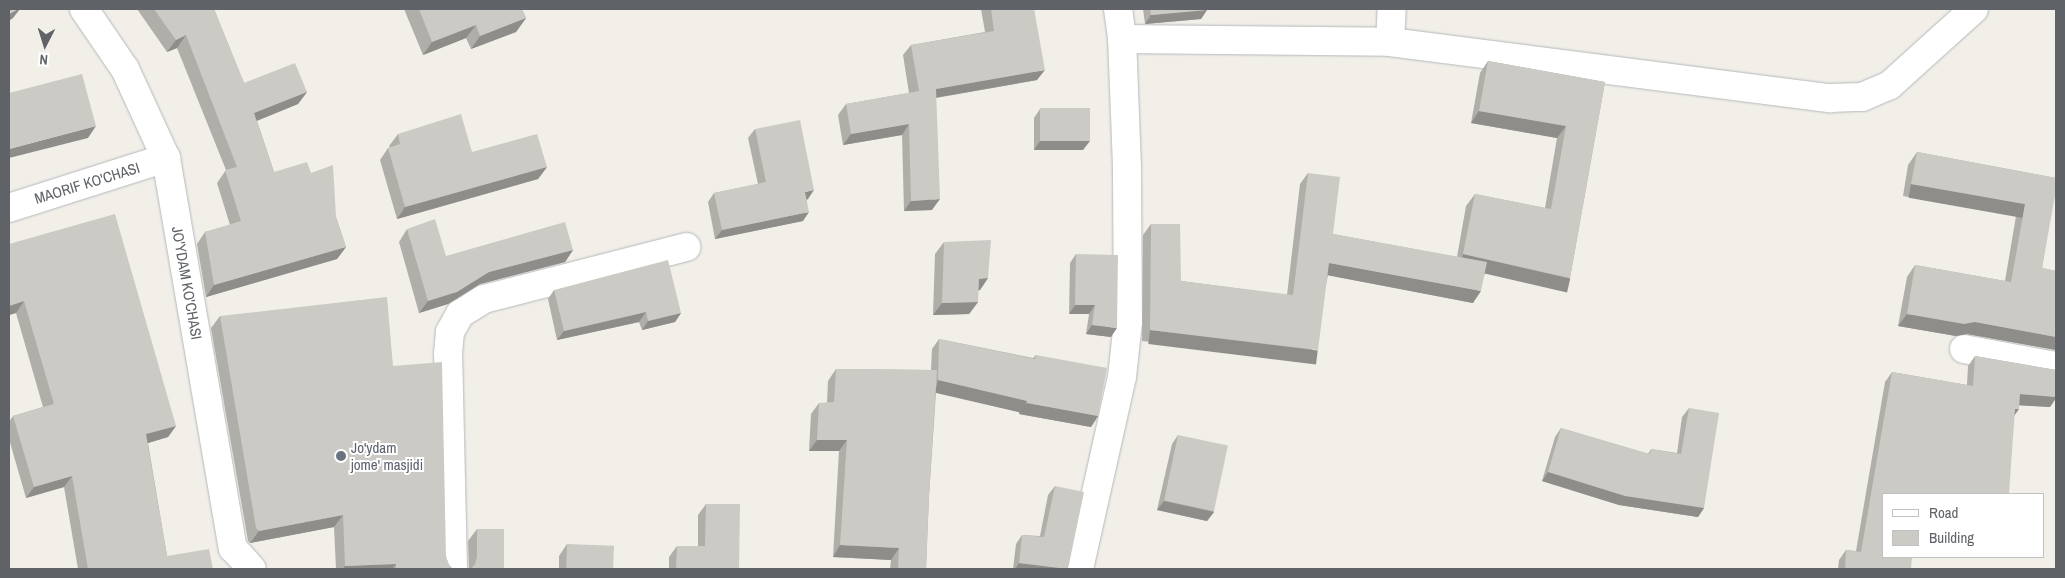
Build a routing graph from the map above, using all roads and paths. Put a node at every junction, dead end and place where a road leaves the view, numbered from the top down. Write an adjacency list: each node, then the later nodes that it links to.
1 (84, 9): 7 (street, JO'YDAM KO'CHASI)
2 (1118, 9): 5 (street)
3 (1392, 9): 6 (street)
4 (1974, 9): 6 (street)
5 (1122, 39): 6 (street); 14 (street)
6 (1390, 42)
7 (166, 158): 8 (street, MAORIF KO'CHASI); 12 (street, JO'YDAM KO'CHASI)
8 (9, 208)
9 (686, 247): 13 (street)
10 (1964, 349): 11 (street)
11 (2056, 366)
12 (252, 569)
13 (453, 569)
14 (1078, 569)

